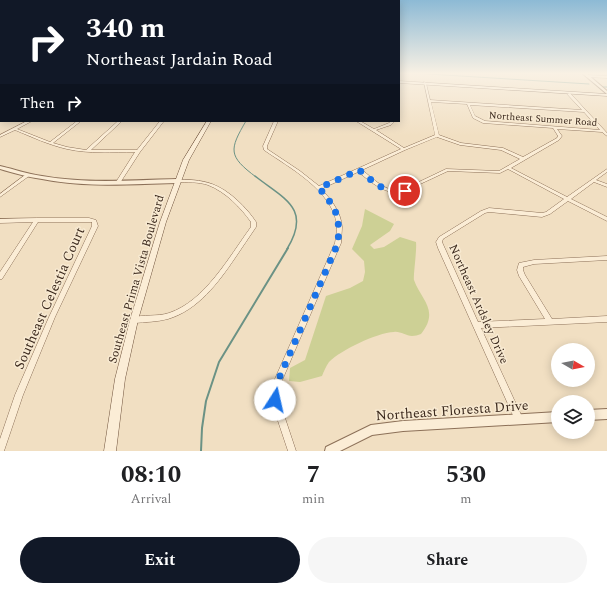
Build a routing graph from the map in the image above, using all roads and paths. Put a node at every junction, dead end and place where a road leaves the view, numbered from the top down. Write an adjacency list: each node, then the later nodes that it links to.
1 (429, 94): 6 (street)
2 (569, 94): 8 (street)
3 (571, 94): 5 (main road)
4 (591, 94): 5 (main road)
5 (607, 95)
6 (430, 100): 7 (street); 23 (street)
7 (468, 103): 8 (street); 17 (street, Northeast Summer Road)
8 (584, 111): 20 (street)
9 (28, 122): 18 (street)
10 (78, 122): 24 (street)
11 (119, 122): 26 (street)
12 (161, 122): 27 (street)
13 (207, 122): 35 (main road, Southeast Prima Vista Boulevard)
14 (276, 122): 38 (street)
15 (360, 122): 19 (street)
16 (392, 122): 19 (street)
17 (554, 127): 20 (street, Northeast Summer Road); 28 (street)
18 (15, 129): 22 (street); 24 (street)
19 (374, 130): 25 (street)
20 (603, 131): 21 (street)
21 (607, 135)
22 (0, 136)
23 (436, 136): 25 (street); 28 (street)
24 (51, 143): 26 (street)
25 (404, 149): 31 (street)
26 (87, 151): 27 (street)
27 (138, 151): 36 (street)
28 (523, 159): 30 (street)
29 (0, 167): 33 (street)
30 (508, 168): 31 (street); 40 (street)
31 (359, 170): 38 (street)
32 (607, 170): 34 (street, Northeast Ardsley Drive)
33 (27, 176): 36 (street); 39 (street)
34 (593, 180): 37 (street); 40 (street, Northeast Ardsley Drive)
35 (177, 181): 36 (street); 47 (main road, Southeast Prima Vista Boulevard); 47 (street)
36 (118, 182)
37 (607, 186)
38 (319, 188): 56 (street)
39 (0, 196)
40 (568, 198): 41 (street); 49 (street, Northeast Ardsley Drive)
41 (607, 219)
42 (37, 220): 43 (street, Southeast Celestia Court); 45 (street); 54 (street, Southeast Celestia Court)
43 (0, 221)
44 (607, 258): 48 (street)
45 (0, 277)
46 (607, 319): 48 (street)
47 (134, 320): 55 (main road, Southeast Prima Vista Boulevard)
48 (550, 321): 49 (street)
49 (476, 325): 53 (street, Northeast Ardsley Drive)
50 (607, 414): 51 (street)
51 (595, 415)
52 (551, 417): 53 (street, Northeast Floresta Drive)
53 (519, 419): 57 (street, Northeast Floresta Drive)
54 (0, 451)
55 (110, 451)
56 (292, 451)
57 (330, 451)

